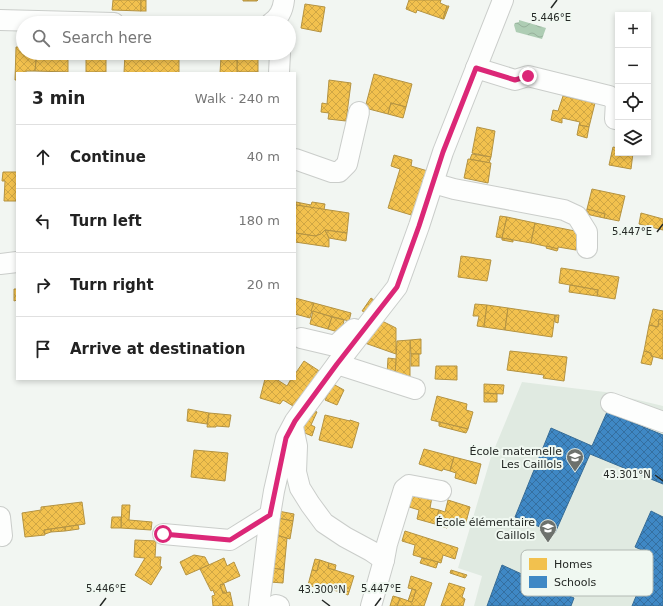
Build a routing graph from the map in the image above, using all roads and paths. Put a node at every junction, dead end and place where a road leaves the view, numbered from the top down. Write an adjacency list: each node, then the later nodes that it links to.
1 (284, 0): 3 (street)
2 (503, 0): 7 (street)
3 (279, 16)
4 (0, 20): 5 (street)
5 (16, 20)
6 (280, 60): 8 (street)
7 (476, 68): 10 (street); 12 (street)
8 (279, 72)
9 (359, 112): 11 (street)
10 (614, 119)
11 (296, 159)
12 (433, 183): 13 (street); 16 (street)
13 (587, 248)
14 (16, 262): 15 (street)
15 (0, 264)
16 (374, 317): 17 (street); 18 (street)
17 (301, 338)
18 (337, 364): 19 (street); 22 (street)
19 (415, 389)
20 (611, 403): 21 (street)
21 (663, 422)
22 (293, 427): 24 (street); 26 (street)
23 (441, 491): 26 (street)
24 (270, 515): 25 (street); 27 (street)
25 (163, 534)
26 (384, 560): 28 (street)
27 (272, 606)
28 (371, 606)

